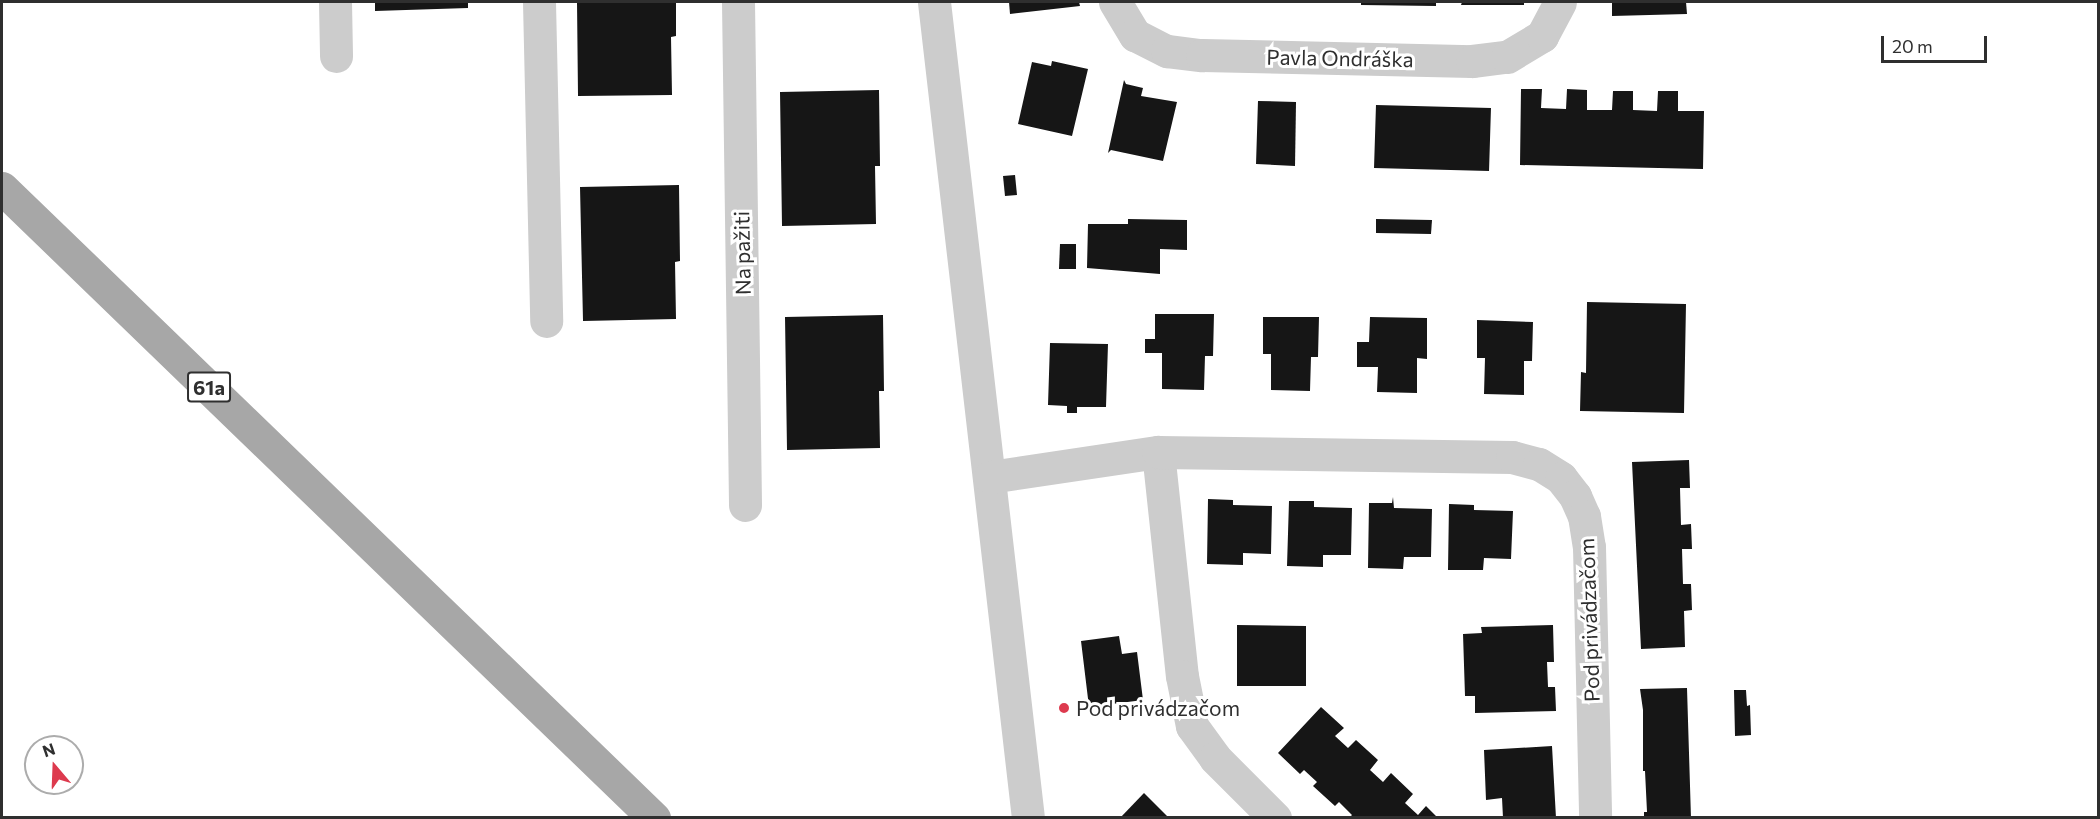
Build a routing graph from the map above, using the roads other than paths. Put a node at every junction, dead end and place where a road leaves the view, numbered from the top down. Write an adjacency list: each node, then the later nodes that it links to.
1 (335, 2): 7 (street)
2 (539, 2): 9 (street)
3 (738, 2): 12 (street, Na pažiti)
4 (934, 2): 11 (street)
5 (1115, 2): 6 (street, Pavla Ondráška)
6 (1560, 2)
7 (336, 56)
8 (2, 188): 13 (main road, 61a)
9 (546, 321)
10 (1158, 452): 11 (street, Pod privádzačom); 15 (street); 16 (street, Pod privádzačom)
11 (990, 477): 14 (street)
12 (745, 505)
13 (654, 818)
14 (1028, 818)
15 (1275, 818)
16 (1595, 818)

